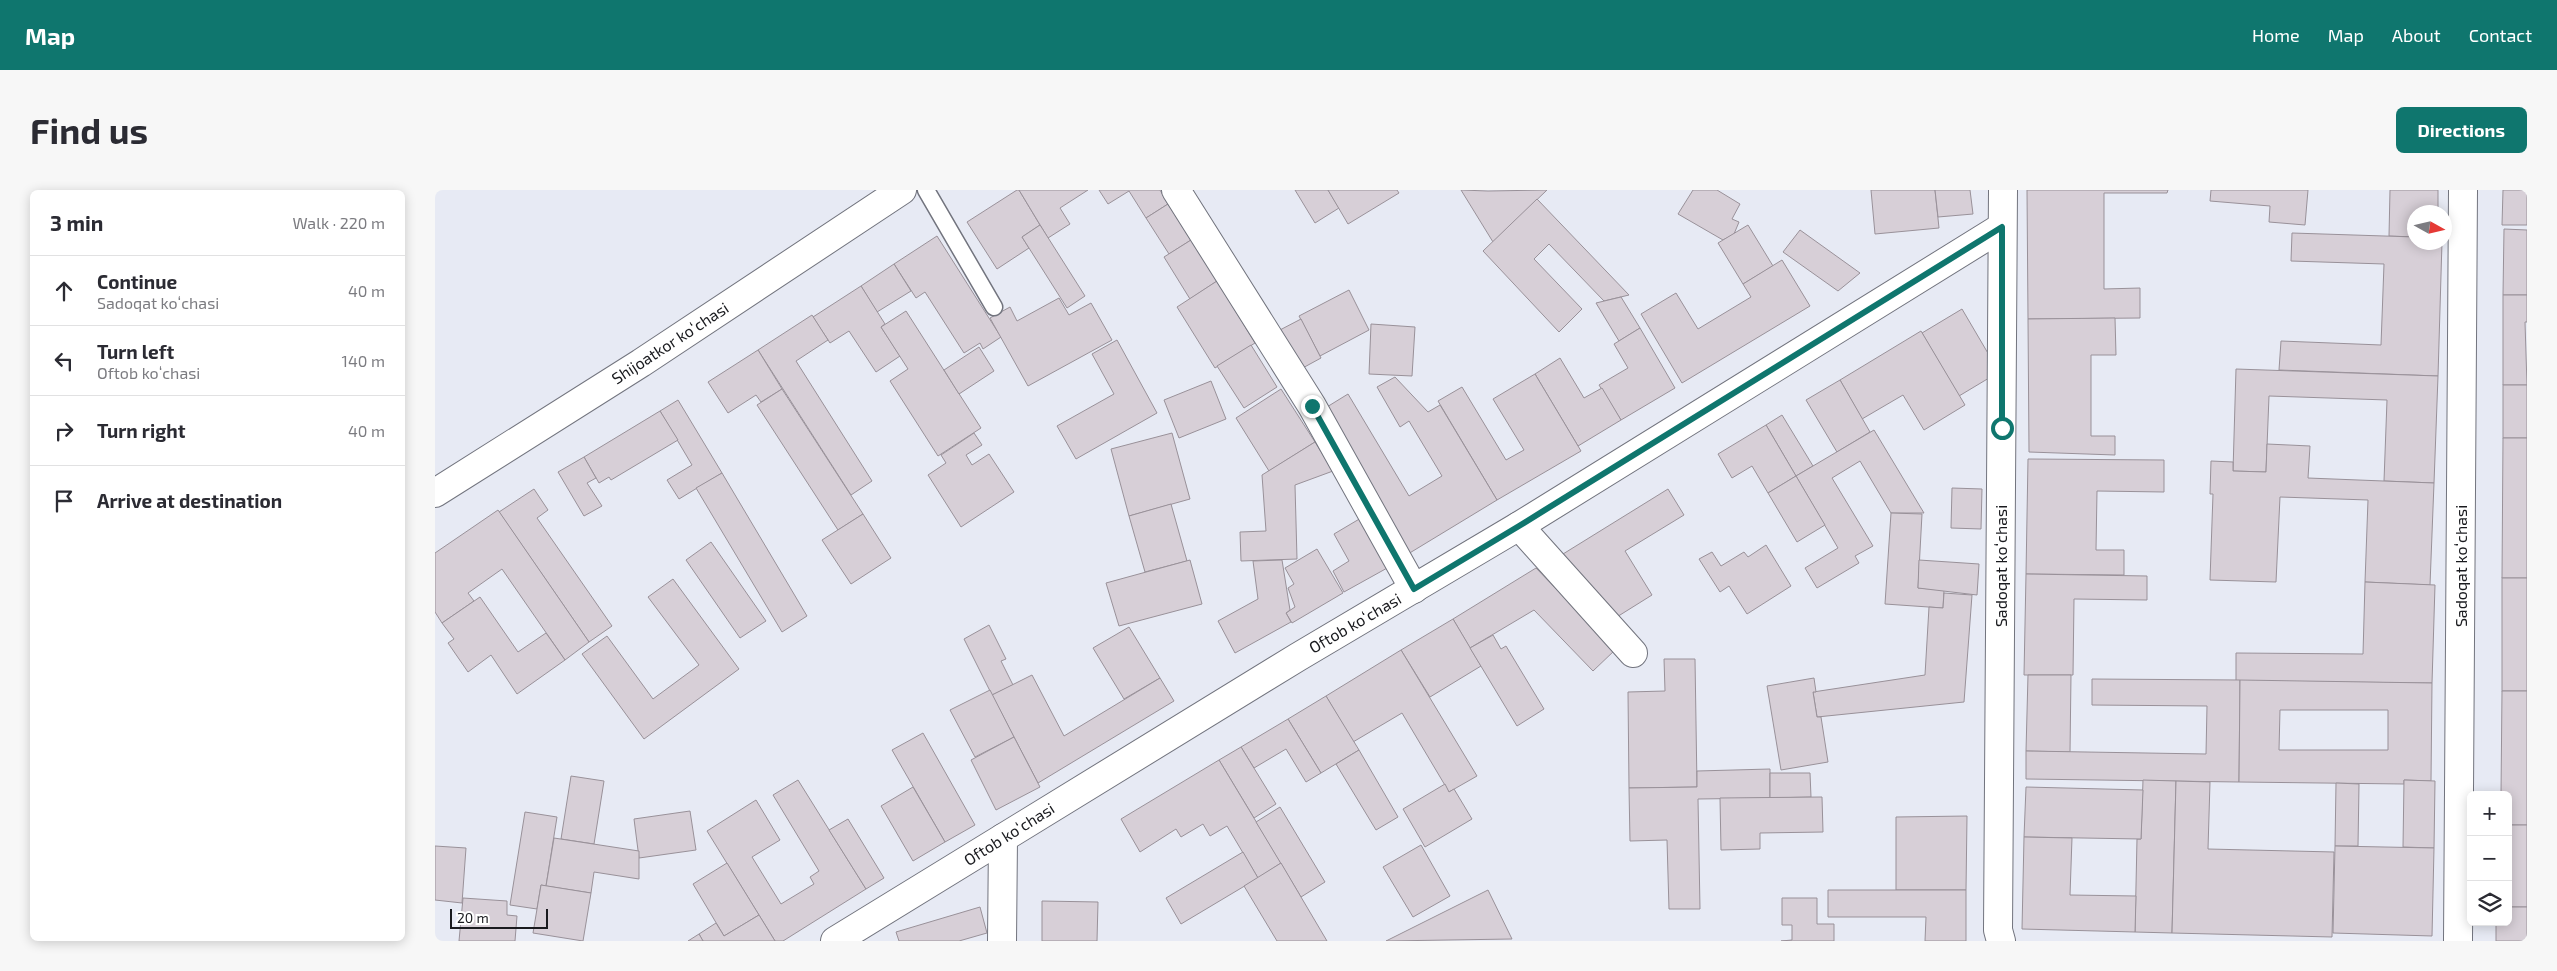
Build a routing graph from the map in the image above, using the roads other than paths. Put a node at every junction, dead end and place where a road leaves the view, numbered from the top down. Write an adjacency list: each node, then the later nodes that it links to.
1 (902, 190): 8 (street, Shijoatkor koʻchasi)
2 (926, 190): 7 (lane)
3 (1176, 190): 10 (street)
4 (2003, 190): 6 (street, Sadoqat koʻchasi)
5 (2463, 190): 16 (street, Sadoqat koʻchasi)
6 (2002, 227): 9 (street, Oftob koʻchasi); 15 (street, Sadoqat koʻchasi)
7 (994, 307)
8 (435, 494)
9 (1519, 526): 10 (street, Oftob koʻchasi); 11 (street)
10 (1414, 589): 12 (street, Oftob koʻchasi)
11 (1633, 652)
12 (1003, 838): 13 (street, Oftob koʻchasi); 14 (street)
13 (835, 941)
14 (1001, 941)
15 (2001, 941)
16 (2459, 941)

